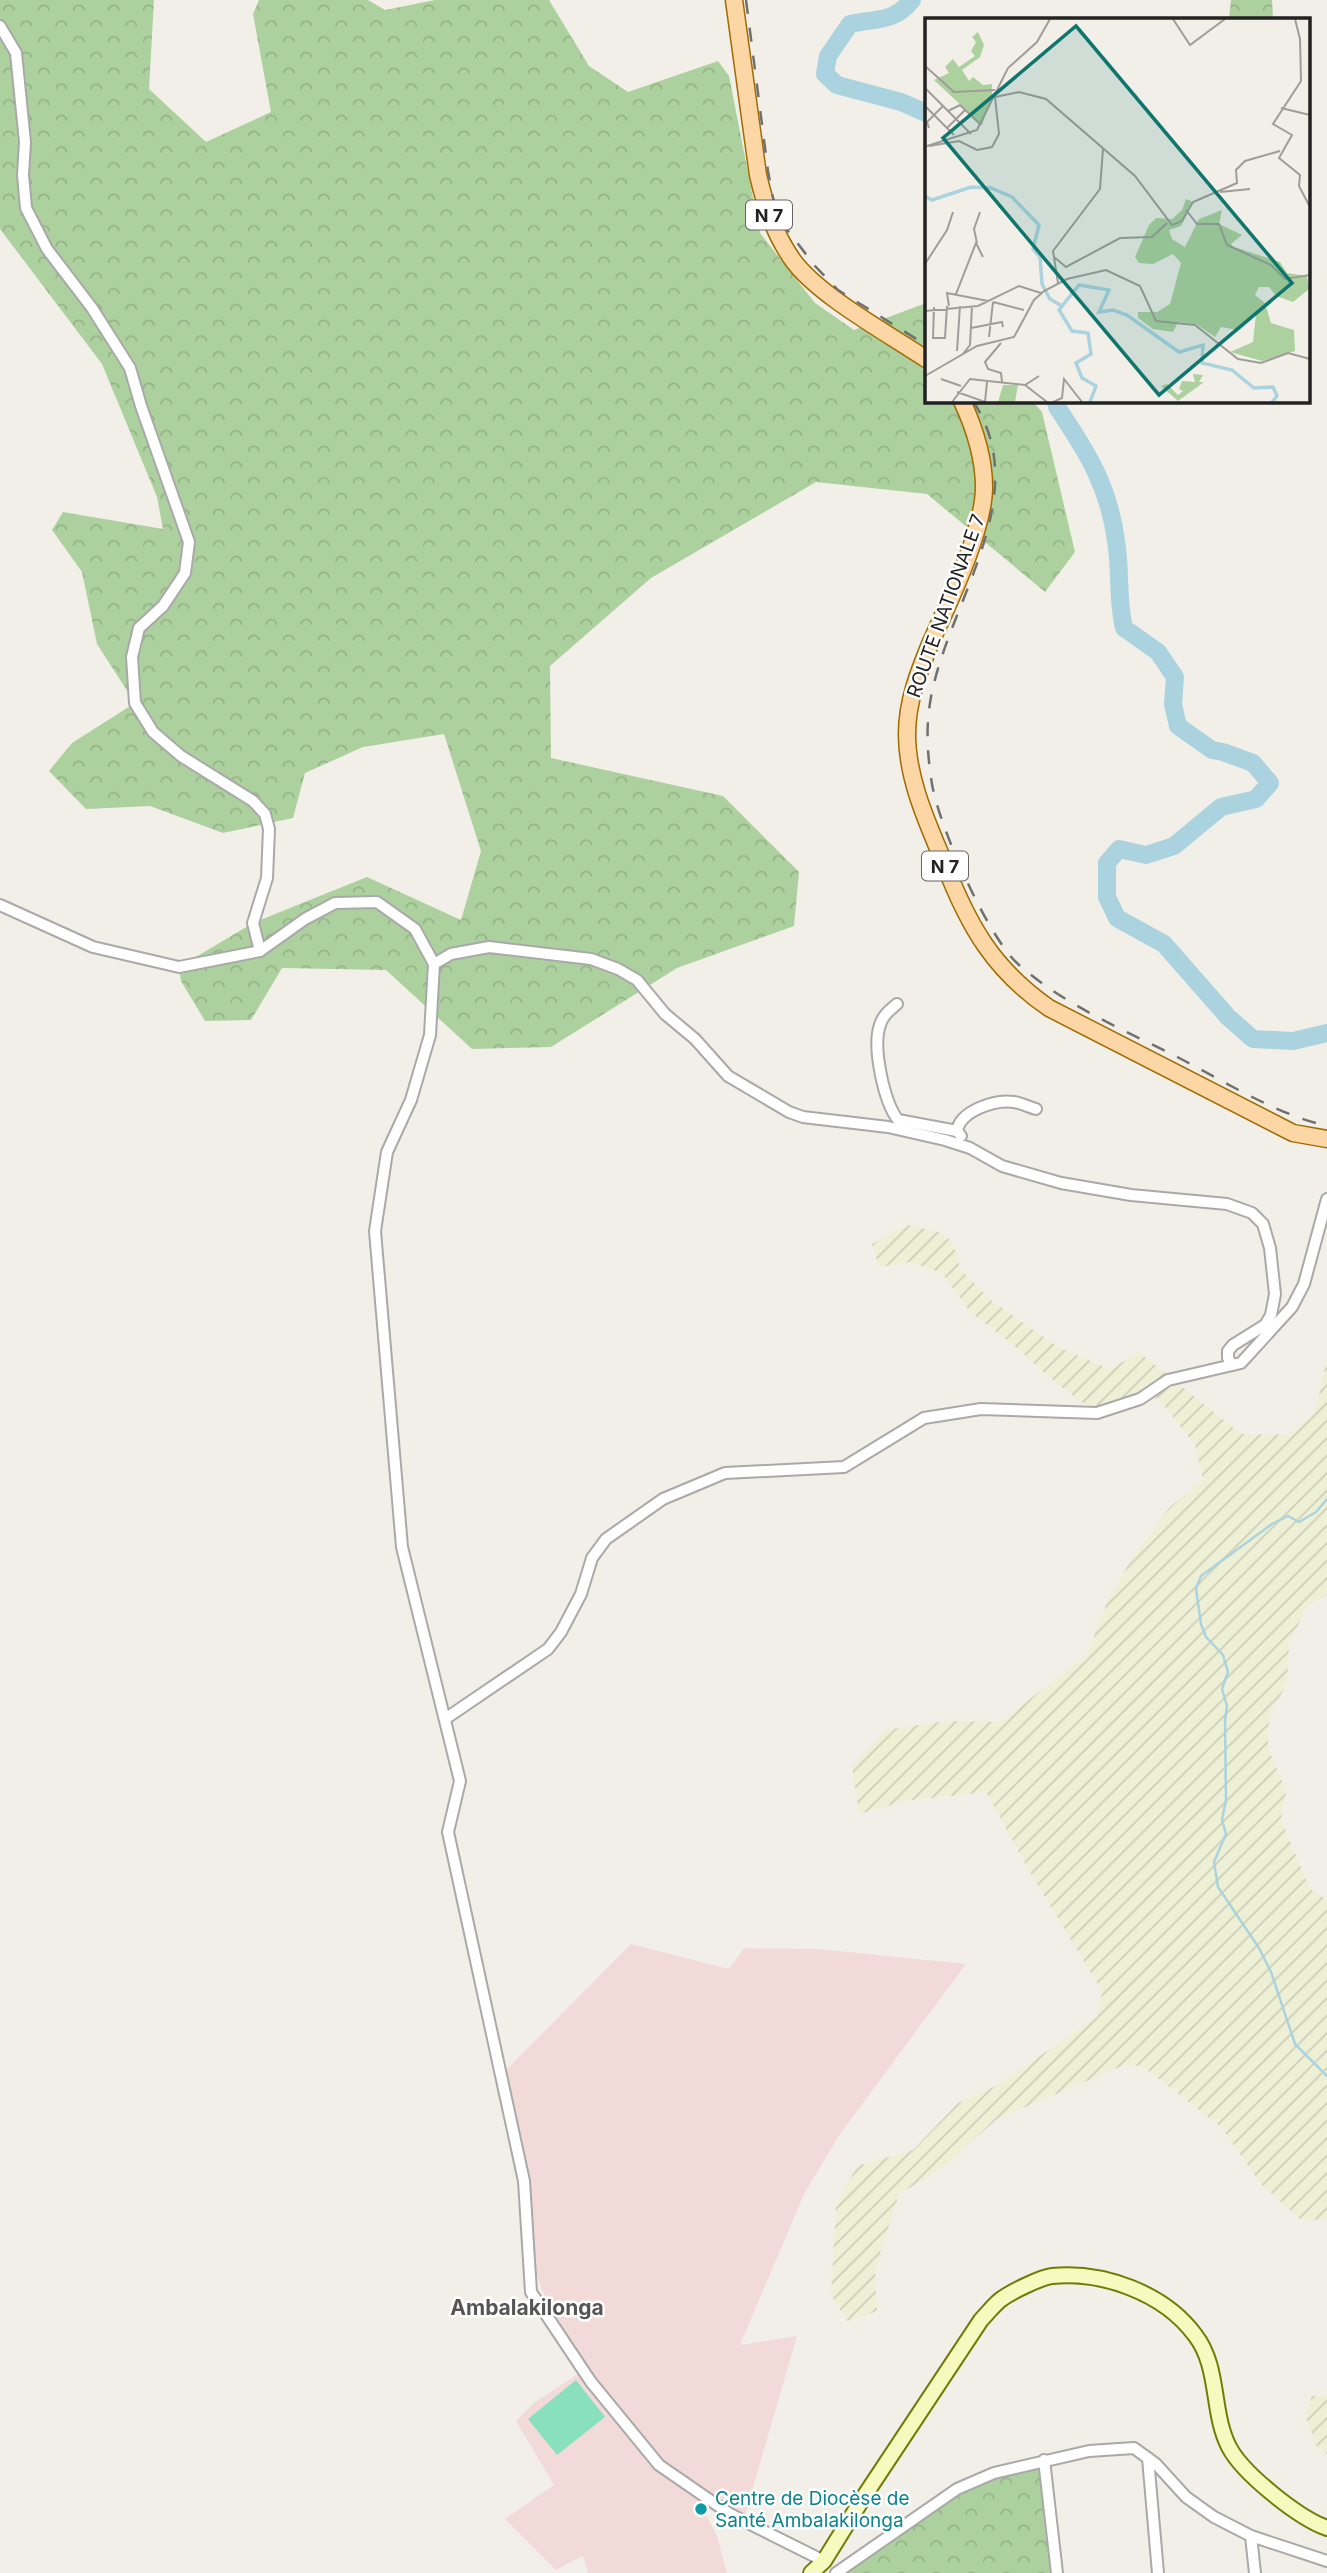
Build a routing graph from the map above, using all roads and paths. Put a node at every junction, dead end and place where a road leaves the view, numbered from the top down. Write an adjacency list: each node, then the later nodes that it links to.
1 (734, 0): 3 (main road, N 7)
2 (0, 26): 6 (street)
3 (925, 358)
4 (962, 402): 11 (main road, ROUTE NATIONALE 7 / N 7)
5 (0, 905): 6 (street)
6 (260, 951): 7 (street)
7 (434, 964): 12 (street); 15 (street)
8 (897, 1004): 10 (street)
9 (1036, 1109): 10 (street)
10 (957, 1131): 12 (street)
11 (1327, 1139)
12 (970, 1148): 14 (street)
13 (1327, 1199): 14 (street)
14 (1231, 1365): 15 (street)
15 (445, 1719): 20 (street)
16 (1148, 2458): 17 (street); 19 (street); 25 (street)
17 (1044, 2460): 23 (street); 24 (street)
18 (1327, 2528): 20 (street)
19 (1251, 2536): 21 (street); 26 (street)
20 (824, 2561): 22 (street)
21 (1327, 2561)
22 (811, 2573)
23 (836, 2573)
24 (1057, 2573)
25 (1158, 2573)
26 (1255, 2573)

